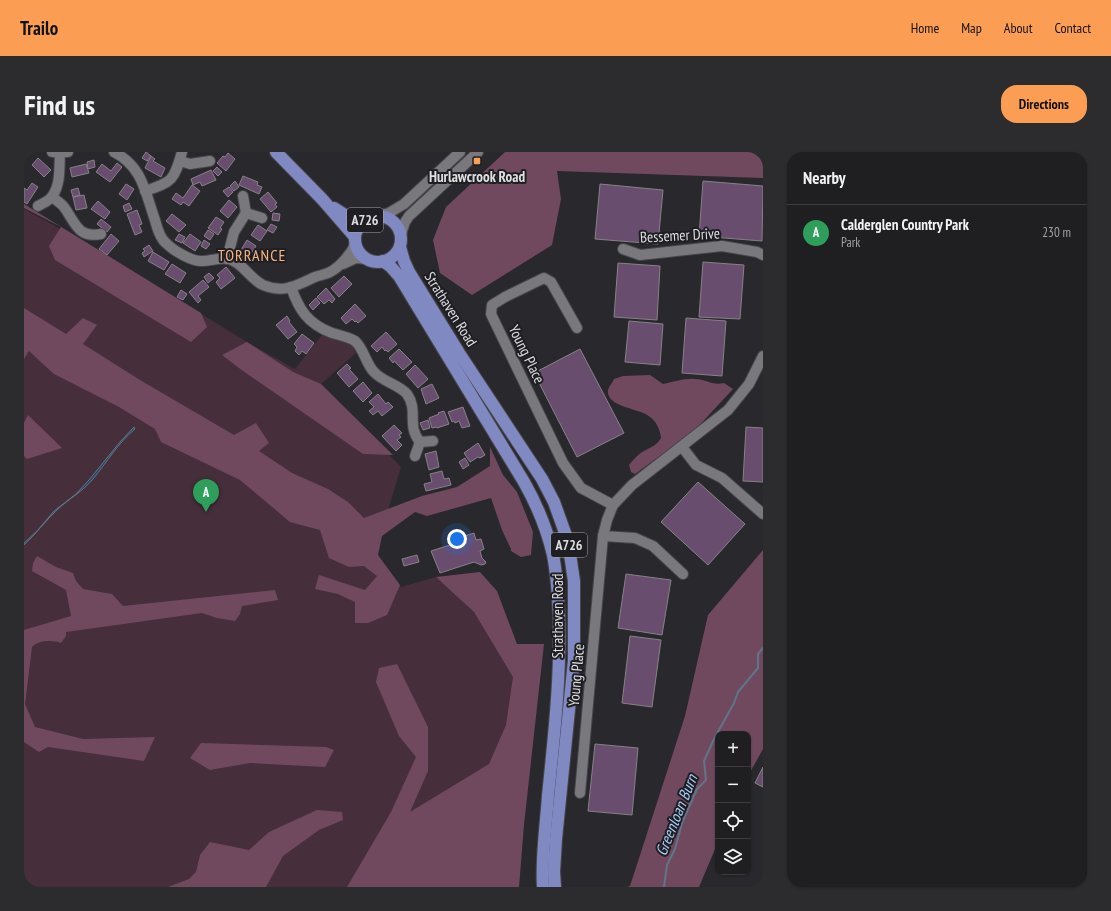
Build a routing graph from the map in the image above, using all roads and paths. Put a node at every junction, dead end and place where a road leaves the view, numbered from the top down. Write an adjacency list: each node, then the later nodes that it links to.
1 (52, 152): 2 (street)
2 (60, 152): 3 (street); 12 (street)
3 (68, 152)
4 (114, 152): 10 (street)
5 (276, 152): 13 (main road, A726)
6 (460, 152): 16 (street)
7 (478, 152): 20 (street)
8 (181, 156): 9 (street); 10 (street)
9 (210, 161)
10 (145, 191): 25 (street)
11 (243, 196): 15 (street)
12 (52, 197): 14 (street); 19 (street)
13 (322, 199): 18 (main road, A726); 21 (main road, A726)
14 (38, 206)
15 (246, 213): 17 (street); 25 (street)
16 (377, 216): 18 (main road, A726); 20 (main road, A726)
17 (262, 218)
18 (362, 222): 21 (main road, A726)
19 (101, 234)
20 (401, 234): 22 (main road, A726)
21 (355, 240): 26 (main road, A726); 28 (street)
22 (400, 247): 27 (main road, A726); 42 (main road, Strathaven Road / A726)
23 (623, 249): 24 (street, Bessemer Drive)
24 (763, 255)
25 (227, 259): 29 (street)
26 (367, 259): 27 (main road); 28 (street)
27 (383, 261): 41 (main road, Strathaven Road / A726)
28 (337, 267): 29 (street)
29 (291, 288): 33 (street)
30 (577, 328): 36 (street, Young Place)
31 (763, 356): 34 (street, Young Place)
32 (433, 441): 33 (street)
33 (420, 442): 35 (street)
34 (682, 447): 36 (street, Young Place); 37 (street)
35 (415, 456)
36 (613, 505): 38 (street, Young Place)
37 (763, 514)
38 (603, 536): 39 (street); 40 (street, Young Place)
39 (683, 574)
40 (580, 793)
41 (543, 887)
42 (555, 887)

